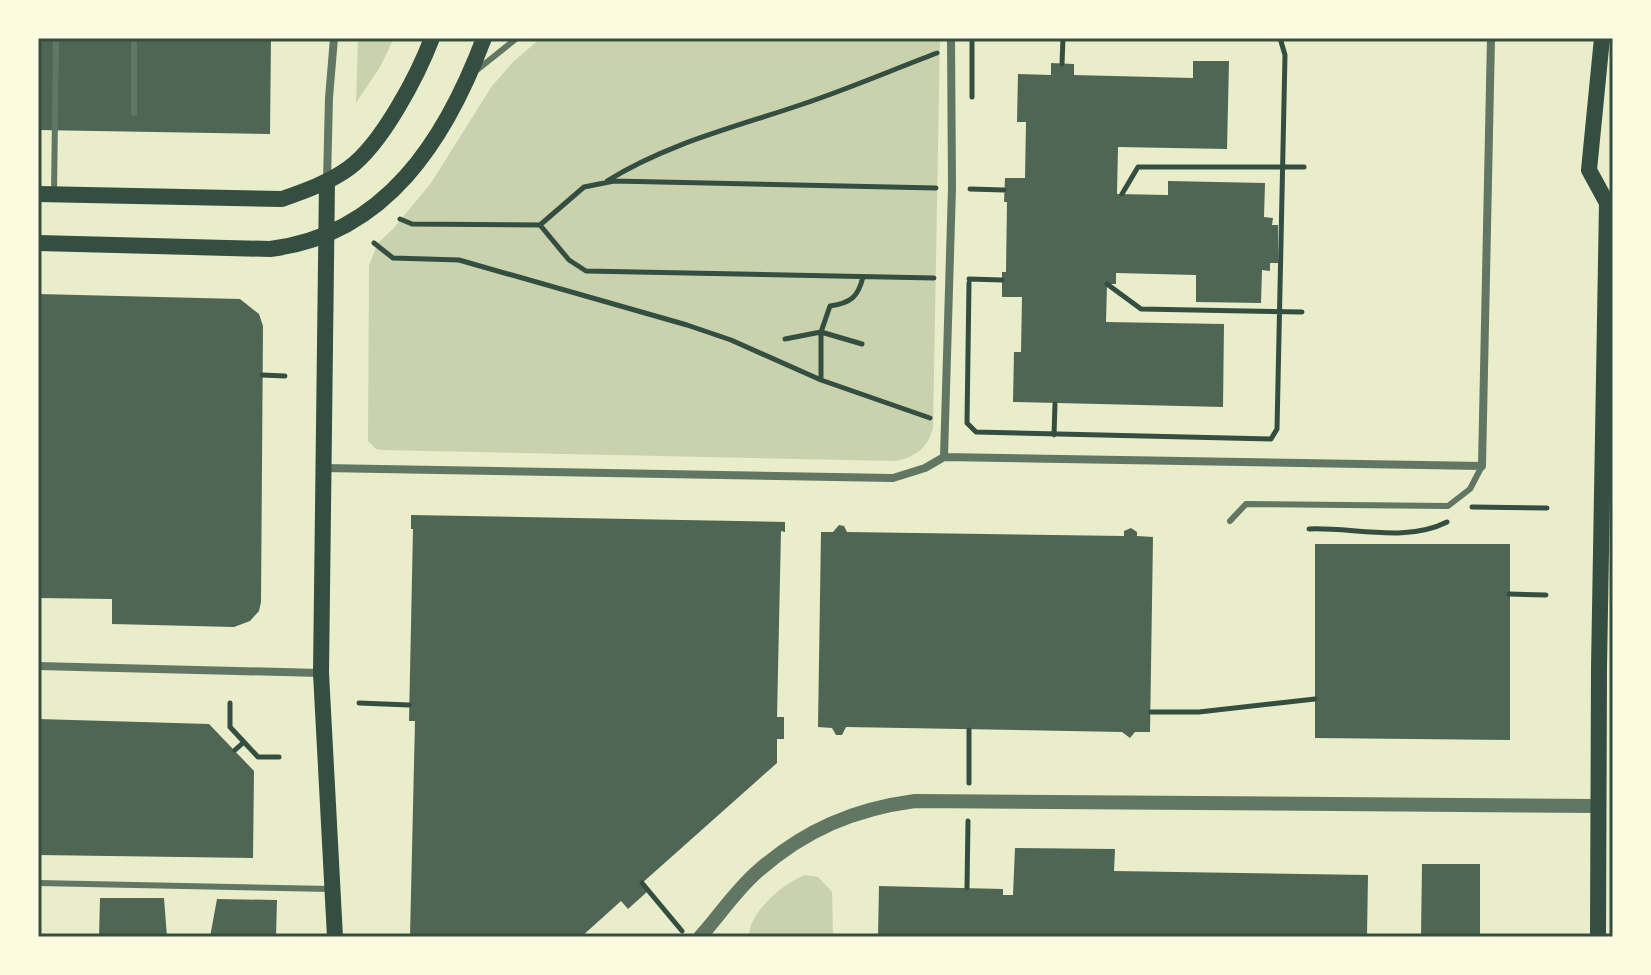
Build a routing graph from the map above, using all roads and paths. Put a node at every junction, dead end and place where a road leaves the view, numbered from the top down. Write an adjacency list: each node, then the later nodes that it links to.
1 (56, 38): 25 (lane)
2 (134, 38): 16 (lane)
3 (334, 38): 20 (street)
4 (432, 38): 20 (main road)
5 (484, 38): 14 (main road)
6 (517, 38): 14 (lane)
7 (971, 38): 12 (path); 15 (path)
8 (1063, 38): 13 (path)
9 (1280, 38): 17 (path)
10 (1491, 38): 53 (street)
11 (1602, 38): 27 (main road)
12 (951, 43): 21 (path); 49 (street)
13 (1062, 64)
14 (468, 77): 31 (main road)
15 (972, 98)
16 (134, 113)
17 (1282, 167): 18 (path); 26 (path); 40 (path)
18 (1304, 167)
19 (971, 174): 23 (path)
20 (327, 181): 25 (main road); 31 (main road)
21 (603, 183): 22 (path); 30 (path)
22 (937, 188)
23 (970, 189): 24 (path); 28 (path)
24 (1004, 190)
25 (46, 194)
26 (1122, 194)
27 (1610, 200): 74 (main road)
28 (970, 204)
29 (400, 219): 30 (path)
30 (540, 225): 35 (path)
31 (326, 233): 32 (main road); 54 (main road)
32 (38, 243)
33 (374, 243): 47 (path)
34 (970, 264): 37 (path)
35 (863, 277): 36 (path); 42 (path)
36 (934, 278)
37 (969, 279): 38 (path); 50 (path)
38 (1002, 280)
39 (1107, 284): 40 (path)
40 (1279, 311): 41 (path); 51 (path)
41 (1302, 312)
42 (821, 332): 43 (path); 44 (path); 47 (path)
43 (785, 339)
44 (862, 344)
45 (262, 375): 46 (path)
46 (285, 376)
47 (821, 380): 49 (path)
48 (1055, 404): 51 (path)
49 (945, 422): 50 (path); 52 (street)
50 (967, 423): 51 (path)
51 (1054, 435)
52 (944, 457): 53 (street); 54 (street)
53 (1482, 466): 55 (lane)
54 (322, 468): 65 (main road)
55 (1448, 506): 56 (path); 60 (lane)
56 (1476, 507): 57 (path); 58 (path)
57 (1547, 508)
58 (1463, 514)
59 (1450, 520): 61 (path)
60 (1230, 521)
61 (1309, 529)
62 (1509, 594): 63 (path)
63 (1546, 595)
64 (38, 666): 65 (street)
65 (321, 673): 77 (main road)
66 (1315, 699): 70 (path)
67 (230, 703): 71 (path)
68 (359, 703): 69 (path)
69 (409, 705)
70 (1151, 712)
71 (244, 742): 72 (path); 73 (path)
72 (235, 750)
73 (279, 757)
74 (1598, 806): 80 (street); 81 (main road)
75 (38, 883): 77 (lane)
76 (642, 883): 79 (path)
77 (331, 889): 78 (main road)
78 (335, 937)
79 (686, 937)
80 (700, 937)
81 (1598, 937)

